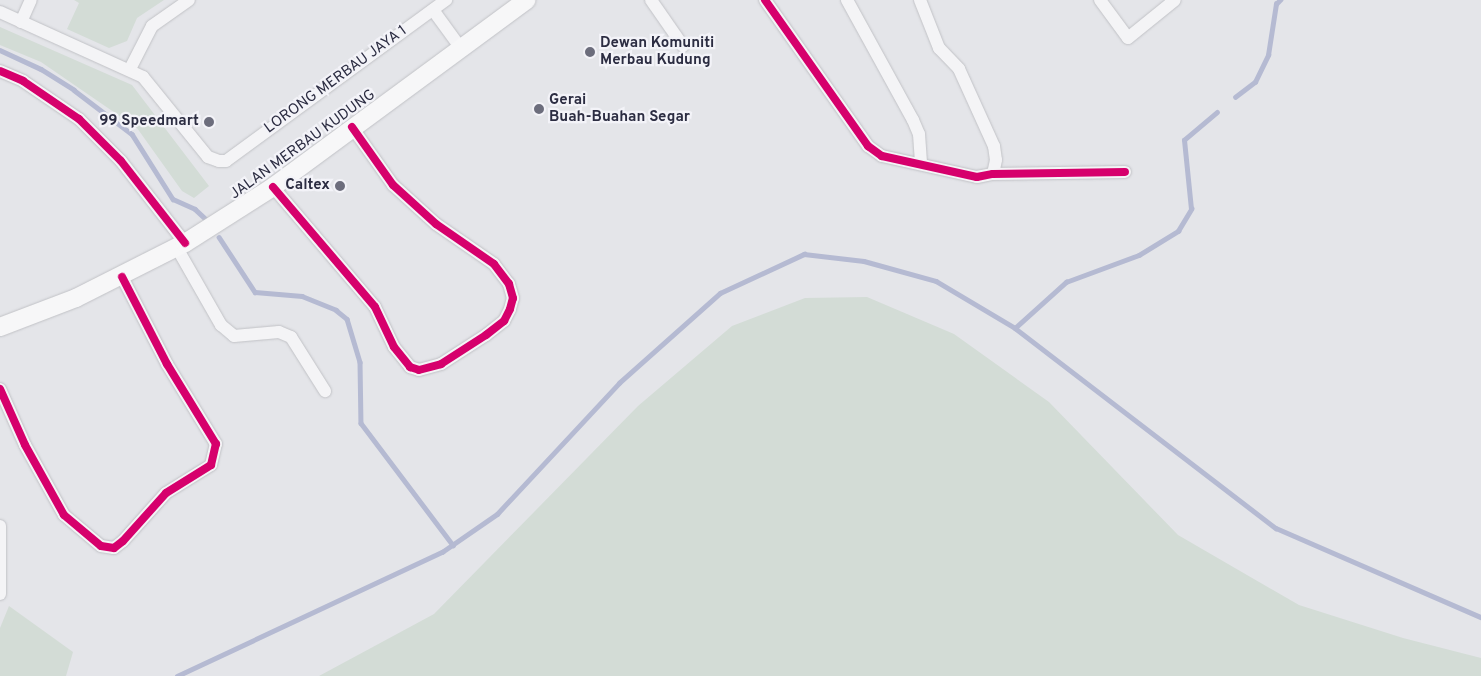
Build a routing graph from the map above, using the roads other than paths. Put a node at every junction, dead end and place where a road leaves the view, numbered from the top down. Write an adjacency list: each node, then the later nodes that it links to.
1 (31, 0): 13 (street)
2 (188, 0): 16 (street)
3 (446, 0): 11 (street, LORONG MERBAU JAYA 1)
4 (527, 0): 15 (main road, JALAN MERBAU KUDUNG)
5 (651, 0): 14 (street)
6 (765, 0): 19 (street)
7 (847, 0): 19 (street)
8 (920, 0): 21 (street)
9 (1100, 0): 10 (street)
10 (1175, 0)
11 (433, 10): 15 (street); 16 (street, LORONG MERBAU JAYA 1)
12 (0, 12): 13 (street)
13 (21, 22): 16 (street)
14 (684, 46)
15 (460, 47): 18 (main road, JALAN MERBAU KUDUNG)
16 (130, 69)
17 (0, 71): 23 (street)
18 (352, 127): 22 (main road, JALAN MERBAU KUDUNG); 22 (street)
19 (921, 163): 21 (street)
20 (1125, 172): 21 (street)
21 (993, 174)
22 (273, 187): 23 (main road, JALAN MERBAU KUDUNG)
23 (181, 245): 24 (main road, JALAN MERBAU KUDUNG); 27 (street)
24 (122, 276): 25 (main road, JALAN MERBAU KUDUNG); 26 (street)
25 (0, 327)
26 (0, 389)
27 (325, 391)
28 (0, 526): 29 (street)
29 (1, 542): 30 (street)
30 (0, 594)

